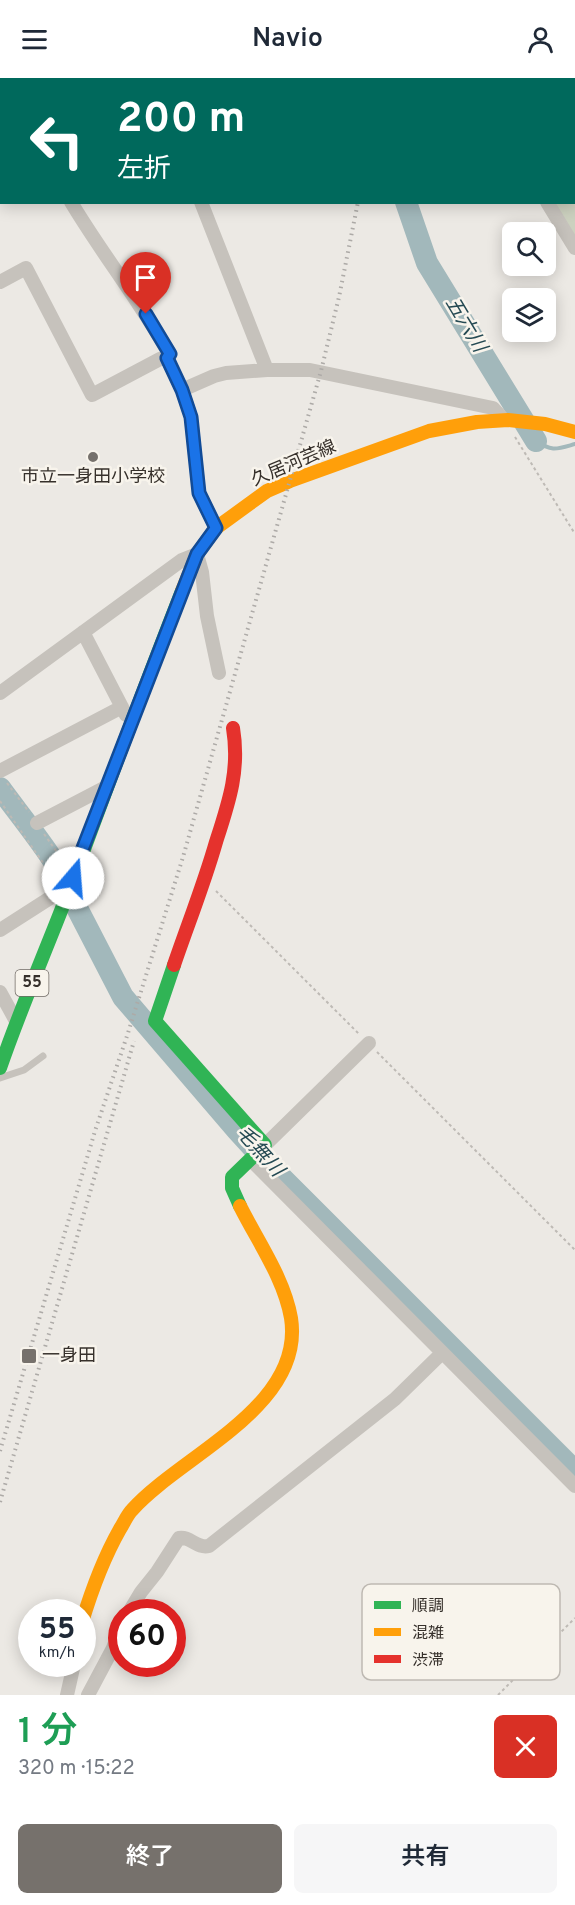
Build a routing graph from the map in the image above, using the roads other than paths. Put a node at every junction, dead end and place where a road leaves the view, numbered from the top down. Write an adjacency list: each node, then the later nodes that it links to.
1 (72, 204): 6 (street)
2 (202, 204): 7 (street)
3 (548, 204): 4 (street)
4 (575, 248)
5 (0, 282): 6 (street)
6 (167, 358): 8 (street)
7 (267, 370): 8 (street); 9 (street)
8 (182, 390): 13 (street)
9 (456, 400): 10 (street); 11 (street)
10 (506, 420): 11 (street, 久居河芸線 / 55); 12 (street, 久居河芸線 / 55)
11 (457, 426): 13 (street, 久居河芸線 / 55)
12 (575, 432)
13 (216, 528): 14 (street, 久居河芸線 / 55)
14 (197, 554): 15 (street); 16 (street); 19 (street, 久居河芸線 / 55)
15 (83, 632): 17 (street); 18 (street)
16 (219, 673)
17 (0, 693)
18 (122, 707): 19 (street); 21 (street)
19 (131, 725): 22 (street, 久居河芸線 / 55)
20 (233, 728): 32 (street)
21 (0, 771)
22 (106, 787): 23 (street); 24 (street, 久居河芸線 / 55)
23 (37, 823)
24 (63, 895): 25 (street); 27 (street, 久居河芸線 / 55)
25 (1, 928)
26 (0, 992): 27 (street)
27 (16, 1021): 30 (street, 久居河芸線 / 55)
28 (369, 1043): 32 (street)
29 (43, 1056): 31 (lane)
30 (0, 1068)
31 (0, 1078)
32 (264, 1146): 33 (street)
33 (252, 1159): 34 (street); 36 (street)
34 (442, 1353): 35 (street); 37 (street)
35 (575, 1486)
36 (89, 1599)
37 (137, 1599)
38 (108, 1656): 41 (street)
39 (72, 1677): 40 (street)
40 (70, 1693)
41 (88, 1695)

